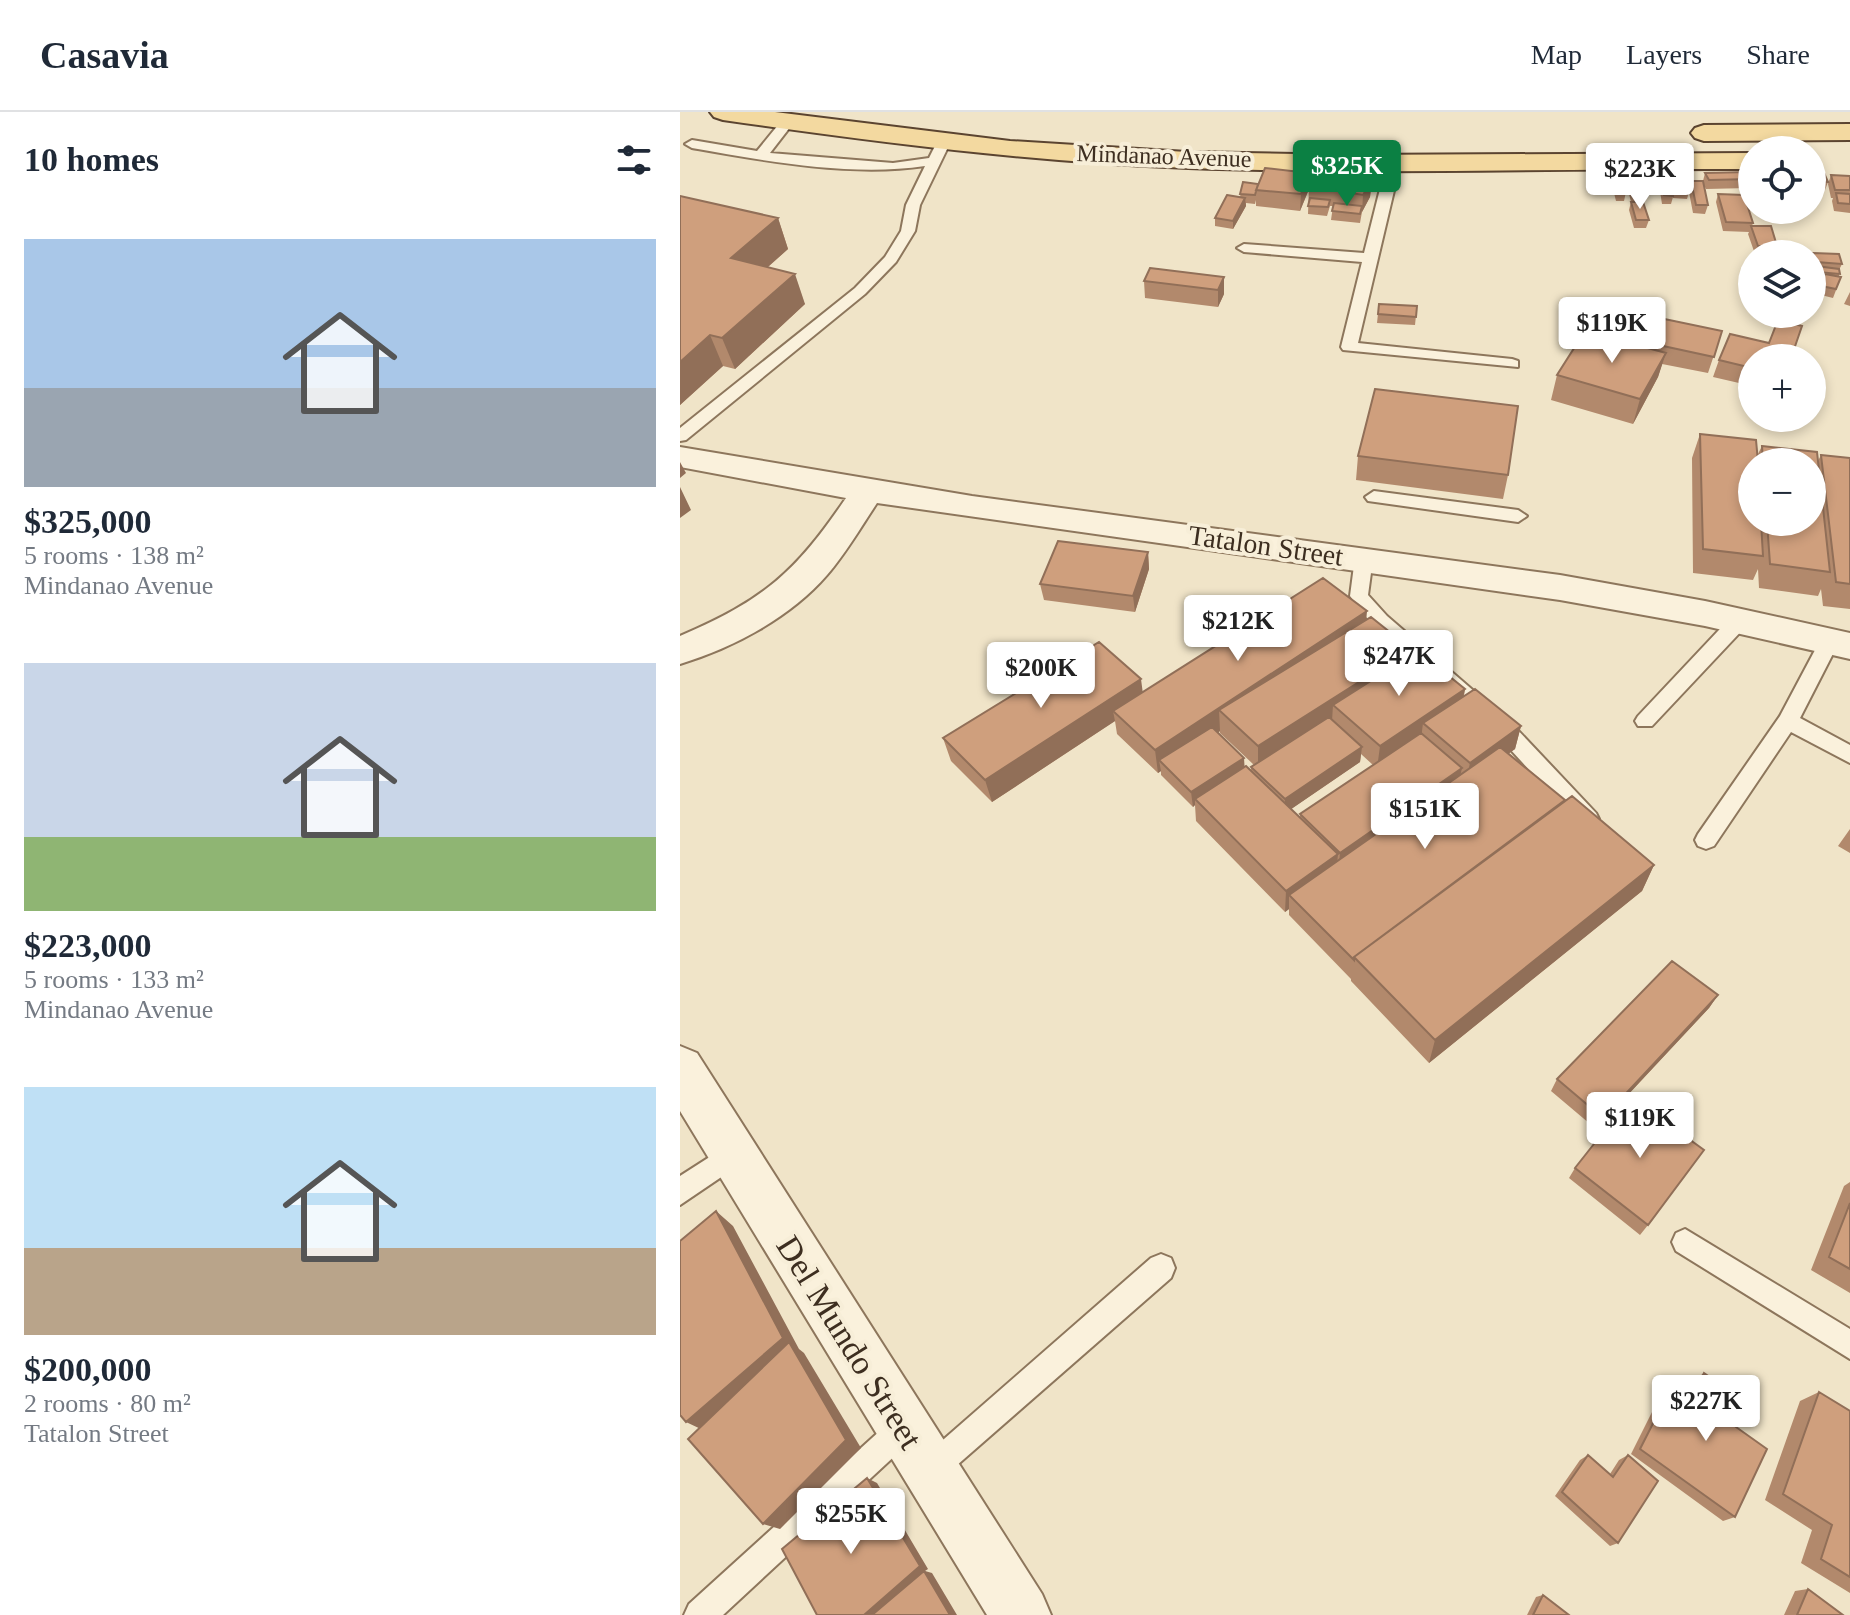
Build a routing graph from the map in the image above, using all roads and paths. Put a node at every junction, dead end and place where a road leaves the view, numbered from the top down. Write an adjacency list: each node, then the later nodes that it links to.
1 (723, 112): 2 (main road, Mindanao Avenue)
2 (788, 122): 7 (main road, Mindanao Avenue); 8 (lane)
3 (1850, 132): 4 (main road)
4 (1677, 133)
5 (1526, 134): 11 (main road)
6 (692, 144): 8 (lane)
7 (938, 152): 8 (lane); 9 (main road, Mindanao Avenue); 15 (lane)
8 (760, 156)
9 (1394, 161): 11 (main road, Mindanao Avenue); 13 (lane)
10 (1738, 161): 11 (main road, Mindanao Avenue)
11 (1532, 162)
12 (1244, 248): 13 (lane)
13 (1371, 258): 14 (lane)
14 (1512, 364)
15 (680, 436)
16 (680, 457): 17 (street, Tatalon Street)
17 (868, 492): 20 (street, Tatalon Street); 23 (street)
18 (1374, 497): 19 (lane)
19 (1518, 516)
20 (1364, 558): 21 (street, Tatalon Street); 27 (lane)
21 (1741, 619): 22 (street, Tatalon Street); 24 (lane)
22 (1840, 643): 25 (lane)
23 (680, 651)
24 (1645, 721)
25 (1788, 721): 26 (lane); 28 (lane)
26 (1850, 755)
27 (1607, 838)
28 (1706, 840)
29 (680, 1068): 30 (street, Del Mundo Street)
30 (733, 1154): 31 (lane); 35 (street, Del Mundo Street)
31 (680, 1192)
32 (1685, 1242): 34 (lane)
33 (1161, 1268): 35 (lane)
34 (1850, 1345)
35 (917, 1450): 36 (lane); 37 (street, Del Mundo Street)
36 (700, 1615)
37 (1021, 1615)

